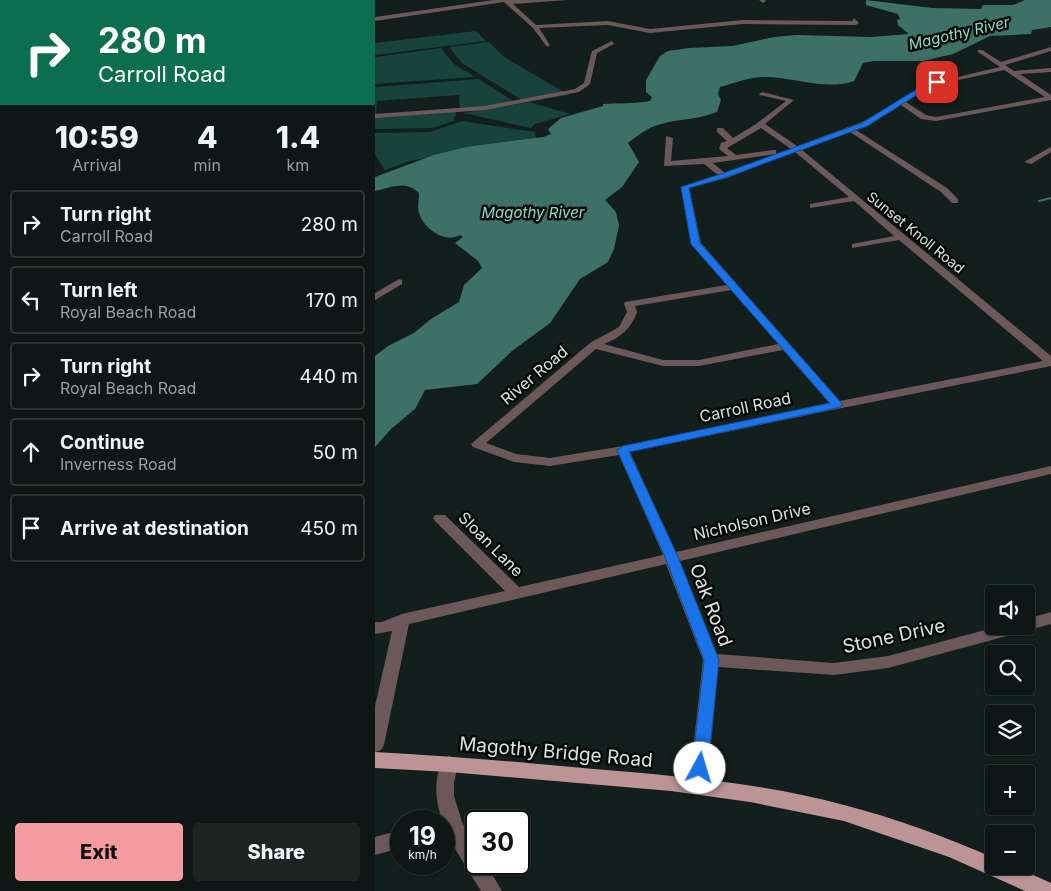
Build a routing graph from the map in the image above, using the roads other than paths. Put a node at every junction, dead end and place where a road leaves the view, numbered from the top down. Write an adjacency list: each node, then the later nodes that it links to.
1 (565, 0): 2 (street)
2 (507, 1): 3 (street); 5 (street)
3 (375, 19)
4 (854, 20): 5 (street)
5 (535, 27): 7 (street)
6 (611, 43): 16 (street)
7 (547, 45)
8 (1051, 49): 10 (street)
9 (980, 51): 10 (street)
10 (1001, 67): 12 (street); 15 (street)
11 (1051, 70): 12 (street)
12 (1012, 73): 14 (street)
13 (761, 94): 17 (street)
14 (1051, 98): 15 (street)
15 (902, 103): 18 (street)
16 (375, 116)
17 (762, 125): 21 (street); 22 (street, Sunset Knoll Road)
18 (850, 129): 22 (street); 29 (street)
19 (720, 130): 21 (street)
20 (669, 138): 25 (street)
21 (733, 142): 24 (street)
22 (796, 149): 24 (street); 27 (street); 28 (street, Sunset Knoll Road)
23 (1051, 149): 26 (street)
24 (734, 157): 25 (street)
25 (706, 162): 27 (street)
26 (1028, 162)
27 (724, 176): 34 (street)
28 (853, 199): 30 (street); 31 (street, Sunset Knoll Road)
29 (955, 201)
30 (813, 206)
31 (901, 238): 32 (street); 38 (street, Sunset Knoll Road)
32 (855, 246)
33 (399, 282): 35 (street)
34 (733, 287): 36 (street, River Road); 37 (street)
35 (375, 298)
36 (594, 345): 37 (street); 40 (street, River Road)
37 (786, 346): 39 (street)
38 (1051, 363): 39 (street, Carroll Road)
39 (837, 405): 41 (street, Carroll Road)
40 (477, 444): 41 (street, Carroll Road)
41 (623, 450): 44 (street, Oak Road)
42 (1051, 470): 44 (street, Nicholson Drive)
43 (440, 518): 45 (street, Sloan Lane)
44 (671, 557): 45 (street, Nicholson Drive); 51 (street, Oak Road)
45 (517, 594): 47 (street, Nicholson Drive)
46 (1051, 618): 48 (street, Stone Drive)
47 (402, 620): 49 (street, Nicholson Drive); 52 (street)
48 (1035, 623)
49 (375, 628)
50 (991, 635): 51 (street, Stone Drive)
51 (711, 660): 55 (street, Oak Road)
52 (375, 746)
53 (375, 760): 54 (main road, Magothy Bridge Road)
54 (449, 764): 55 (main road, Magothy Bridge Road); 56 (street)
55 (698, 786): 61 (main road, Magothy Bridge Road)
56 (447, 810)
57 (455, 835): 60 (street)
58 (390, 842): 59 (street)
59 (375, 846)
60 (492, 891)
61 (1047, 891)

